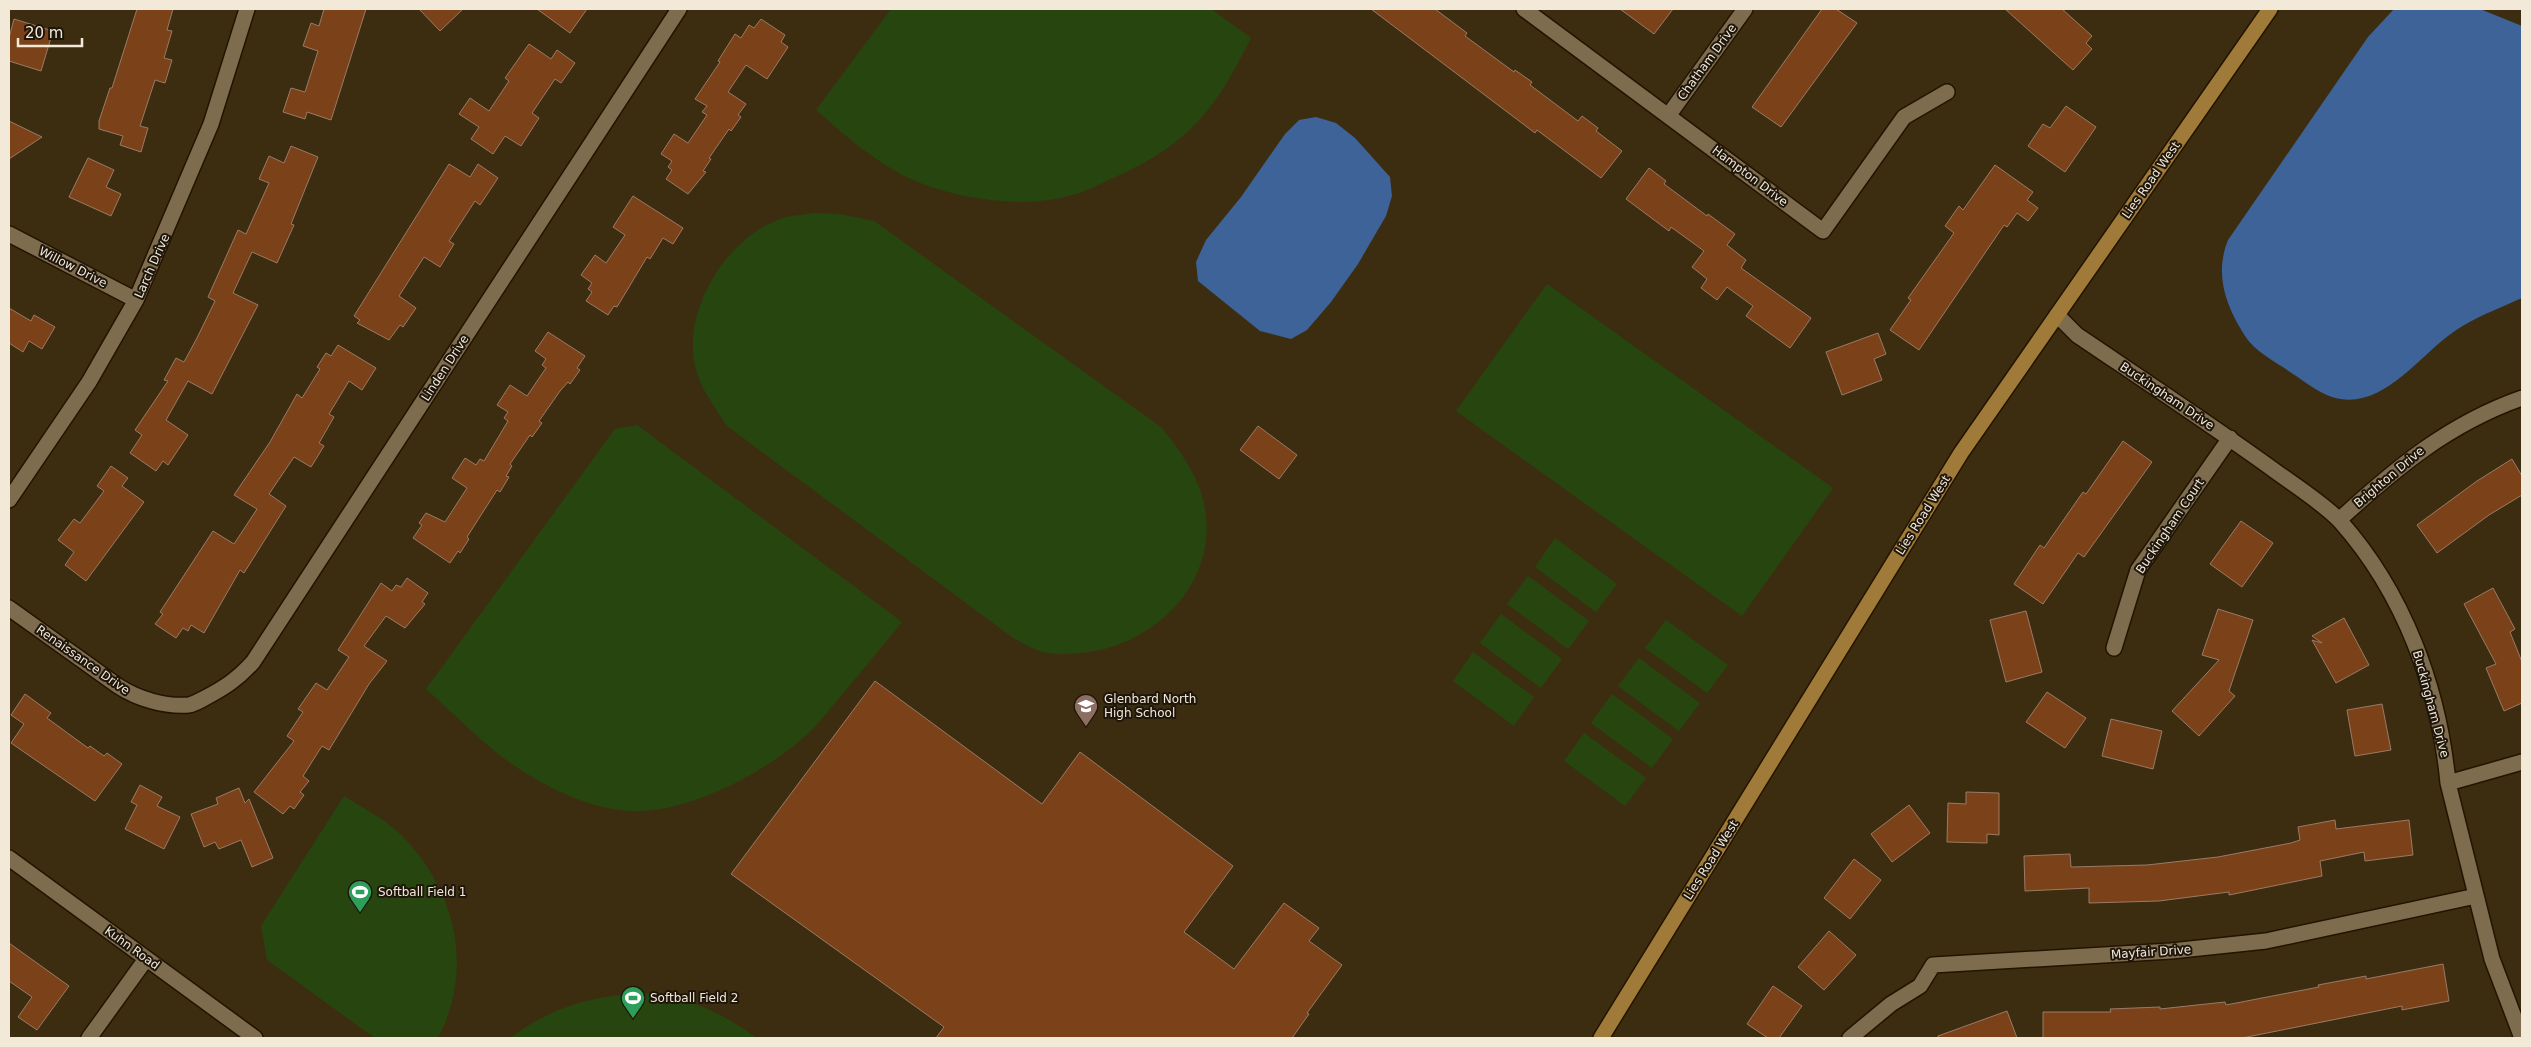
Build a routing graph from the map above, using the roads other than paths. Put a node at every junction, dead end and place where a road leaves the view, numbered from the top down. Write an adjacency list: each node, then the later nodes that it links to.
1 (247, 9): 9 (street, Larch Drive)
2 (679, 9): 17 (street, Linden Drive)
3 (1524, 9): 7 (street, Hampton Drive)
4 (1745, 9): 7 (street, Chatham Drive)
5 (2270, 9): 10 (street, Lies Road West)
6 (1947, 92): 7 (street, Hampton Drive)
7 (1668, 116)
8 (9, 234): 9 (street, Willow Drive)
9 (136, 300): 13 (street, Larch Drive)
10 (2057, 315): 12 (street, Buckingham Drive); 25 (street, Lies Road West)
11 (2522, 398): 14 (street, Brighton Drive)
12 (2230, 438): 14 (street, Buckingham Drive); 16 (street, Buckingham Court)
13 (9, 500)
14 (2339, 520): 19 (street, Buckingham Drive)
15 (9, 608): 17 (street, Renaissance Drive)
16 (2114, 648)
17 (191, 705)
18 (2522, 762): 19 (street)
19 (2448, 783): 21 (street, Buckingham Drive)
20 (9, 858): 22 (street, Kuhn Road)
21 (2476, 896): 26 (street, Mayfair Drive); 27 (street, Buckingham Drive)
22 (146, 959): 23 (street); 24 (street, Kuhn Road)
23 (89, 1038)
24 (255, 1038)
25 (1601, 1038)
26 (1850, 1038)
27 (2522, 1038)

